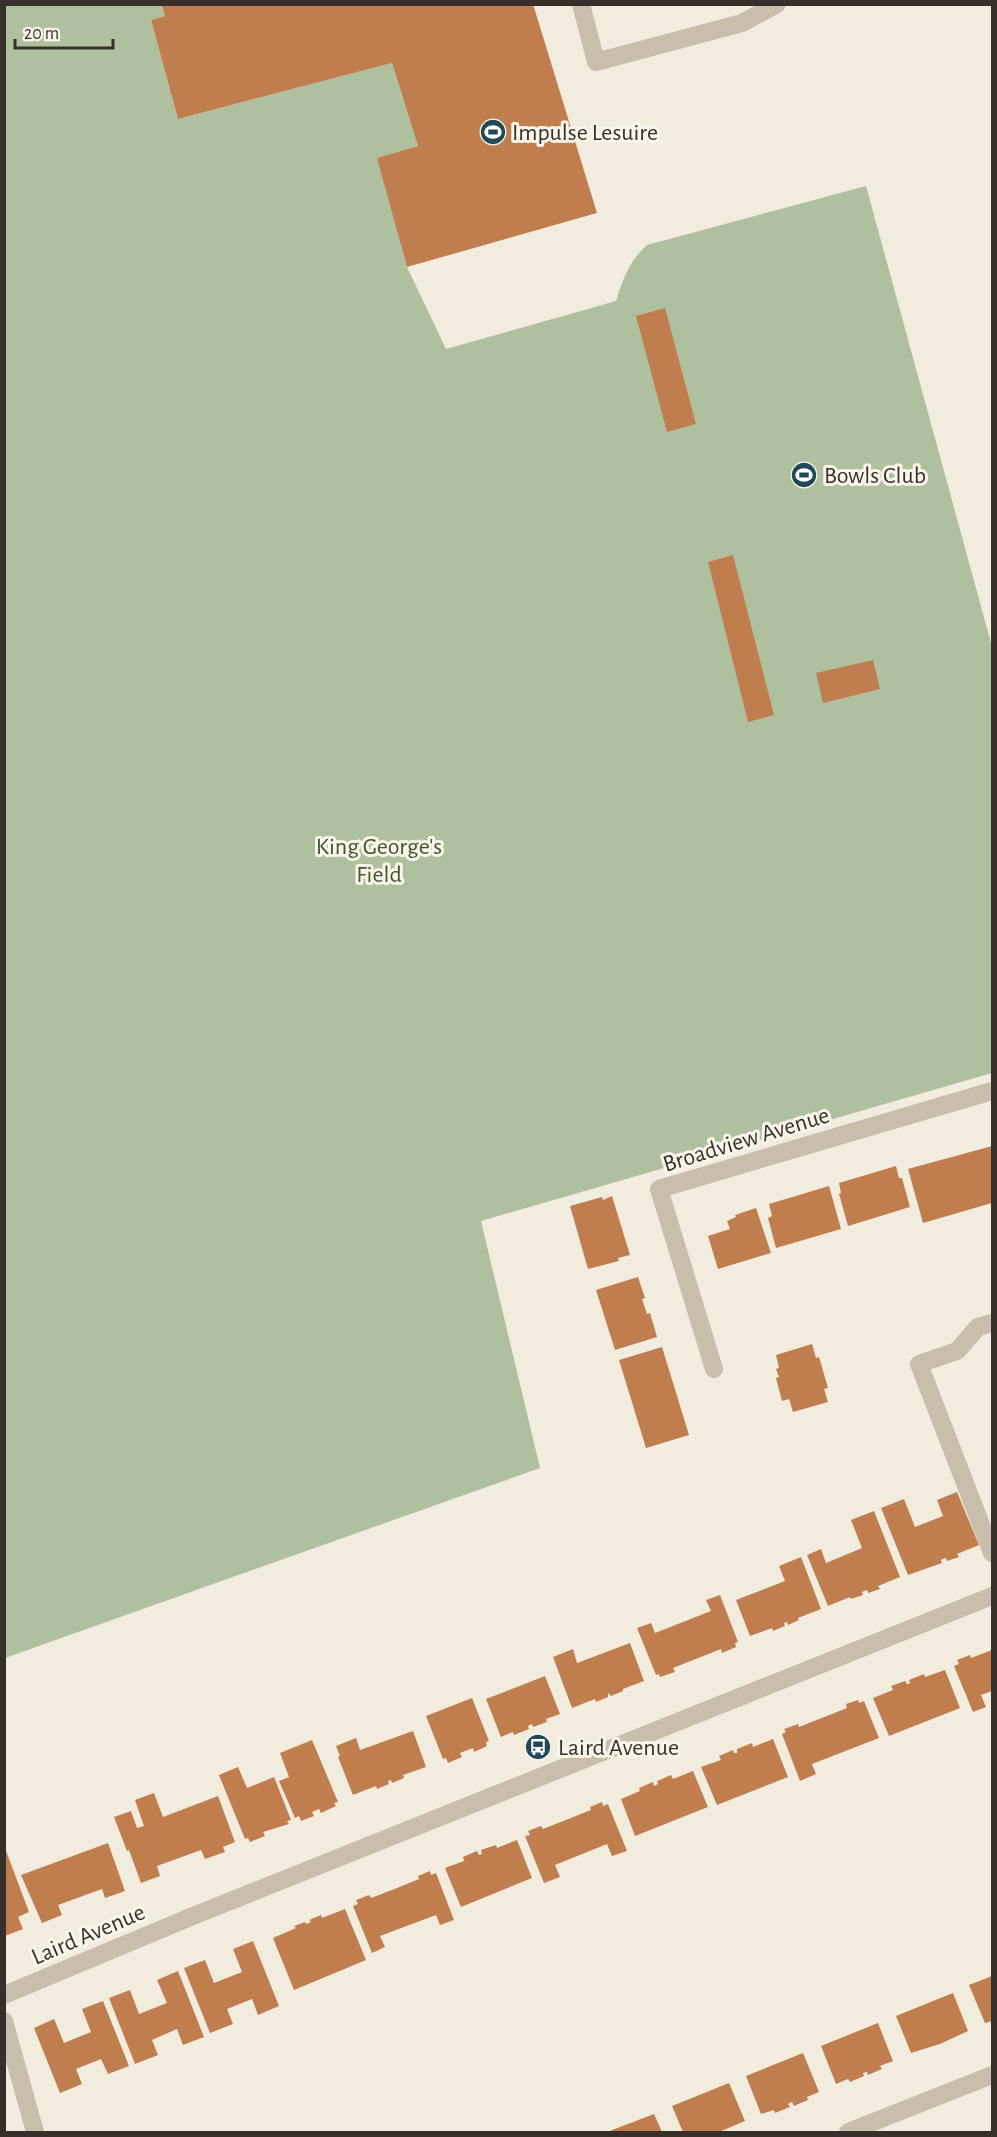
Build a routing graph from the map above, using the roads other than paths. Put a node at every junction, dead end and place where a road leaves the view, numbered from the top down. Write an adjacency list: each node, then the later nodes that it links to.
1 (581, 4): 2 (street)
2 (777, 4)
3 (993, 1091): 5 (street, Broadview Avenue)
4 (993, 1323): 6 (street)
5 (714, 1369)
6 (993, 1553)
7 (993, 1596): 8 (street, Laird Avenue)
8 (4, 1995)
9 (4, 2021): 11 (street)
10 (993, 2074): 12 (street)
11 (35, 2133)
12 (848, 2133)

